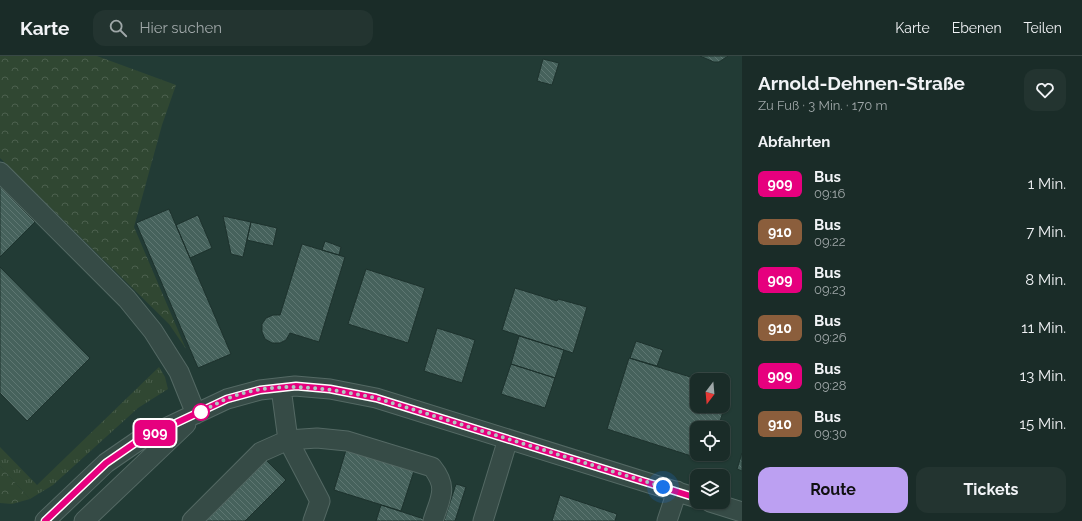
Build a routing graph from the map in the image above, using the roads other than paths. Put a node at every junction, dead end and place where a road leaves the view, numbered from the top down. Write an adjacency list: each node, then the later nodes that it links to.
1 (0, 172): 3 (street)
2 (281, 388): 3 (street); 4 (street); 5 (street)
3 (196, 414): 10 (street); 11 (street)
4 (508, 439): 6 (street); 15 (street)
5 (288, 440): 12 (street); 13 (street); 14 (street)
6 (677, 491): 7 (street); 16 (street)
7 (690, 496)
8 (730, 508): 9 (street)
9 (742, 512)
10 (45, 521)
11 (84, 521)
12 (192, 521)
13 (314, 521)
14 (433, 521)
15 (483, 521)
16 (667, 521)

